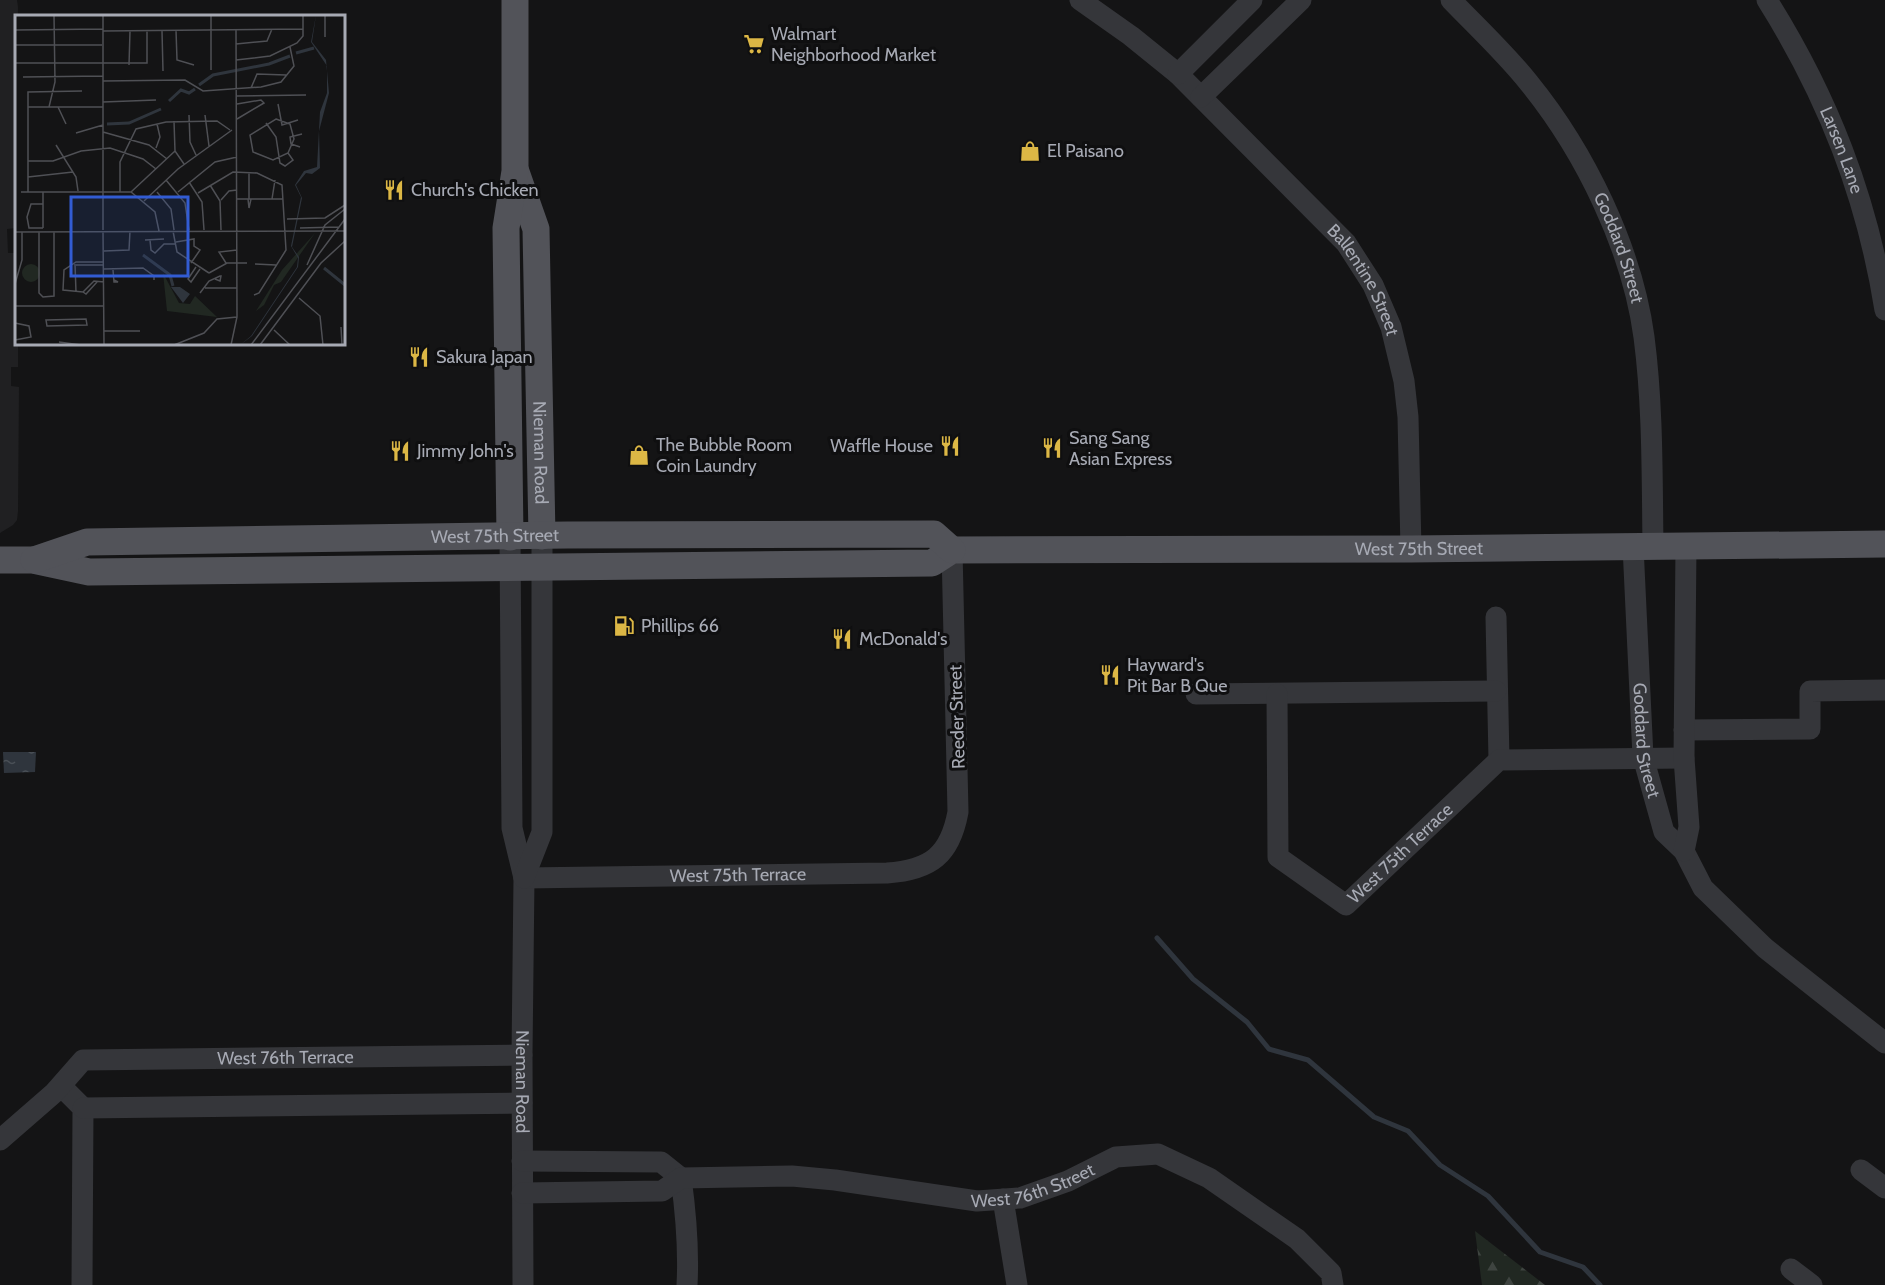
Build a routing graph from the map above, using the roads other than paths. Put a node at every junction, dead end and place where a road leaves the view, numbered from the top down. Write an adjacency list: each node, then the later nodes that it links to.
1 (515, 0): 9 (main road, Nieman Road)
2 (1080, 0): 7 (street, Ballentine Street)
3 (1252, 0): 7 (street)
4 (1301, 0): 8 (street)
5 (1451, 0): 14 (street, Goddard Street)
6 (1767, 0): 10 (street, Larsen Lane)
7 (1178, 74): 8 (street, Ballentine Street)
8 (1201, 97): 16 (street, Ballentine Street)
9 (515, 171): 11 (main road, Nieman Road); 12 (main road, Nieman Road)
10 (1885, 310)
11 (542, 536): 12 (main road, West 75th Street); 17 (main road, West 75th Street); 21 (street, Nieman Road)
12 (510, 537): 19 (main road, West 75th Street); 20 (street, Nieman Road)
13 (1885, 544): 15 (main road, West 75th Street)
14 (1643, 546): 15 (main road, West 75th Street); 16 (main road, West 75th Street); 28 (street, Goddard Street)
15 (1686, 546): 27 (street, Goddard Street)
16 (1411, 549): 17 (main road, West 75th Street)
17 (952, 550): 21 (main road, West 75th Street); 31 (street, Reeder Street)
18 (0, 560): 19 (main road, West 75th Street)
19 (33, 560): 20 (main road, West 75th Street)
20 (511, 568): 21 (main road, West 75th Street); 33 (street, Nieman Road)
21 (542, 568): 33 (street, Nieman Road)
22 (1496, 617): 24 (street)
23 (1885, 690): 27 (street)
24 (1496, 691): 26 (street); 30 (street)
25 (1197, 694): 26 (street)
26 (1277, 694): 30 (street, West 75th Terrace)
27 (1684, 730): 29 (street, Goddard Street)
28 (1643, 758): 29 (street); 30 (street); 32 (street, Goddard Street)
29 (1684, 758): 32 (street, Goddard Street)
30 (1498, 760)
31 (946, 847): 33 (street, West 75th Terrace)
32 (1684, 851): 34 (street, Goddard Street)
33 (524, 878): 35 (street, Nieman Road)
34 (1885, 1043)
35 (522, 1055): 36 (street, West 76th Terrace); 37 (street, Nieman Road)
36 (61, 1086): 38 (street); 39 (street, West 76th Terrace)
37 (522, 1103): 38 (street); 40 (street, Nieman Road)
38 (83, 1108): 47 (street)
39 (0, 1140)
40 (522, 1161): 42 (street); 44 (street, Nieman Road)
41 (1861, 1170): 43 (street)
42 (681, 1178): 44 (street, West 76th Street); 45 (street, West 76th Street); 49 (street)
43 (1885, 1188)
44 (522, 1193): 48 (street, Nieman Road)
45 (1004, 1199): 50 (street); 51 (street, West 76th Street)
46 (1791, 1269): 52 (street)
47 (82, 1285)
48 (523, 1285)
49 (687, 1285)
50 (1017, 1285)
51 (1334, 1285)
52 (1812, 1285)

